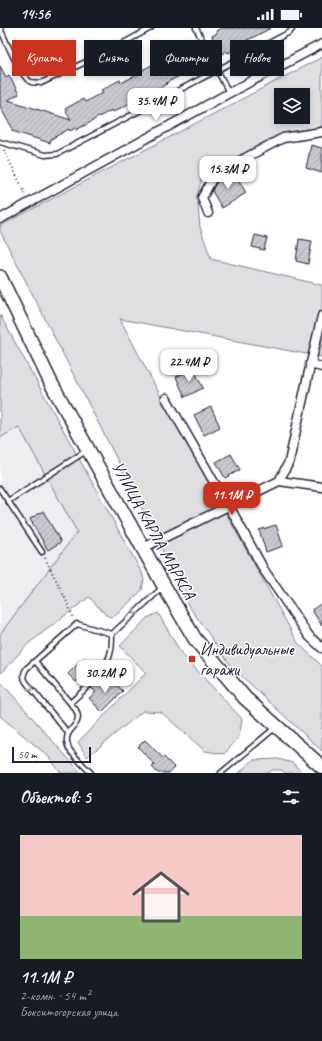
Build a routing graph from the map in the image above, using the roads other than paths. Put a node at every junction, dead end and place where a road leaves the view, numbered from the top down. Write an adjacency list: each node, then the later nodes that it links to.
1 (0, 28): 2 (lane)
2 (151, 28)
3 (196, 28): 5 (lane)
4 (293, 28): 7 (lane)
5 (202, 40)
6 (322, 44): 10 (street)
7 (222, 67)
8 (206, 76): 12 (lane)
9 (220, 76): 10 (lane)
10 (229, 93): 14 (street)
11 (322, 132): 13 (street)
12 (0, 142)
13 (208, 214)
14 (0, 219)
15 (0, 277): 20 (main road, УЛИЦА КАРЛА МАРКСА)
16 (322, 316): 17 (street)
17 (310, 364): 18 (street); 21 (street)
18 (322, 367)
19 (166, 398): 25 (street)
20 (88, 450): 24 (lane); 26 (main road, УЛИЦА КАРЛА МАРКСА)
21 (279, 481): 22 (street); 25 (street)
22 (322, 487)
23 (0, 489): 24 (lane)
24 (8, 501): 27 (lane)
25 (229, 506): 26 (street); 30 (street)
26 (143, 548): 28 (main road, УЛИЦА КАРЛА МАРКСА)
27 (42, 552)
28 (164, 586): 29 (lane, one-way to 29); 33 (main road, УЛИЦА КАРЛА МАРКСА)
29 (112, 634): 31 (lane); 32 (lane)
30 (322, 648)
31 (35, 661): 32 (lane); 34 (lane, one-way to 34)
32 (70, 703): 34 (lane)
33 (276, 727): 35 (main road, УЛИЦА КАРЛА МАРКСА); 37 (lane)
34 (68, 733): 36 (lane)
35 (322, 768)
36 (91, 773)
37 (221, 773)

